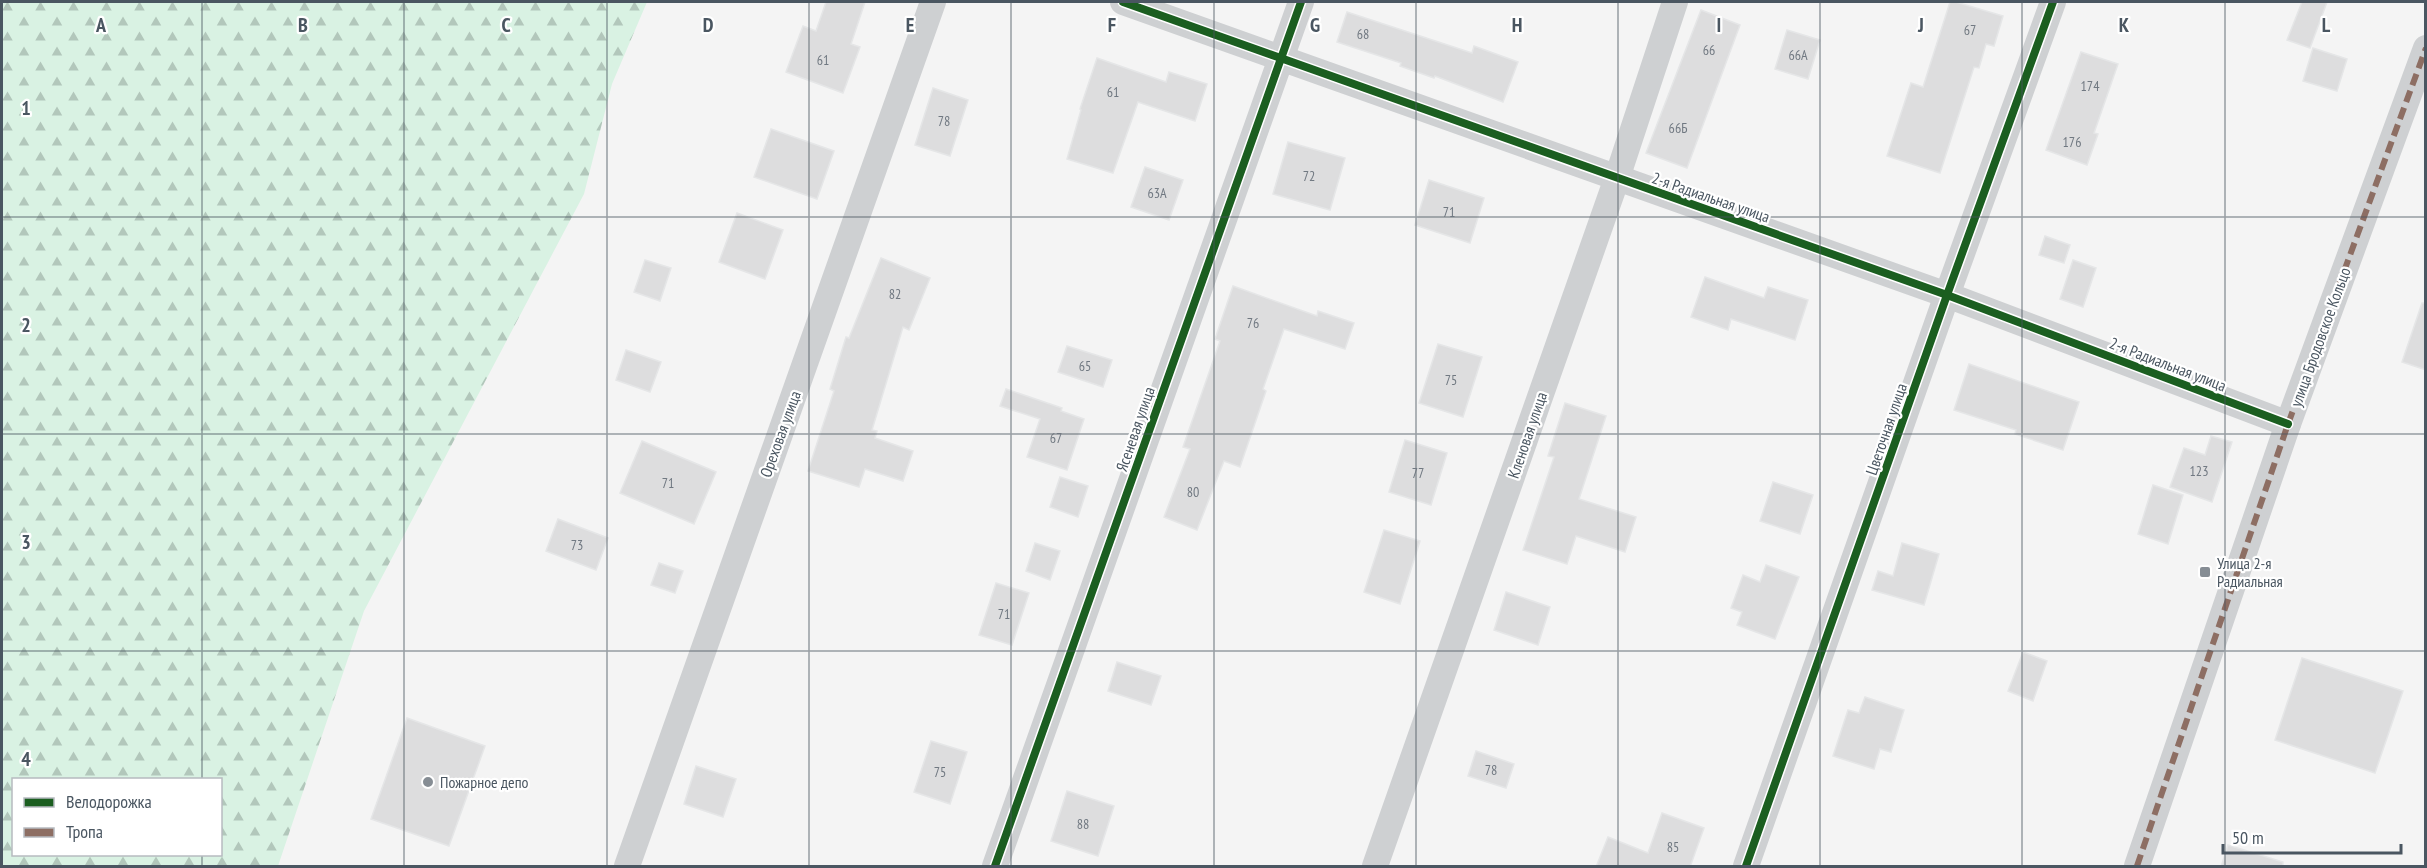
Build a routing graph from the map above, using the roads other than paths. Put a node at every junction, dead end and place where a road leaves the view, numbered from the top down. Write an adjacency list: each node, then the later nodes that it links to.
1 (933, 2): 11 (street, Ореховая улица)
2 (1123, 2): 7 (street, 2-я Радиальная улица)
3 (1300, 2): 7 (street, Ясеневая улица)
4 (1675, 2): 8 (street, Кленовая улица)
5 (2053, 2): 9 (street, Цветочная улица)
6 (2426, 48): 10 (street, улица Бродовское Кольцо)
7 (1281, 56): 8 (street, 2-я Радиальная улица); 12 (street, Ясеневая улица)
8 (1617, 178): 9 (street, 2-я Радиальная улица); 13 (street, Кленовая улица)
9 (1947, 295): 10 (street, 2-я Радиальная улица); 14 (street, Цветочная улица)
10 (2288, 424): 15 (street, улица Бродовское Кольцо)
11 (627, 867)
12 (995, 867)
13 (1375, 867)
14 (1746, 867)
15 (2138, 867)

